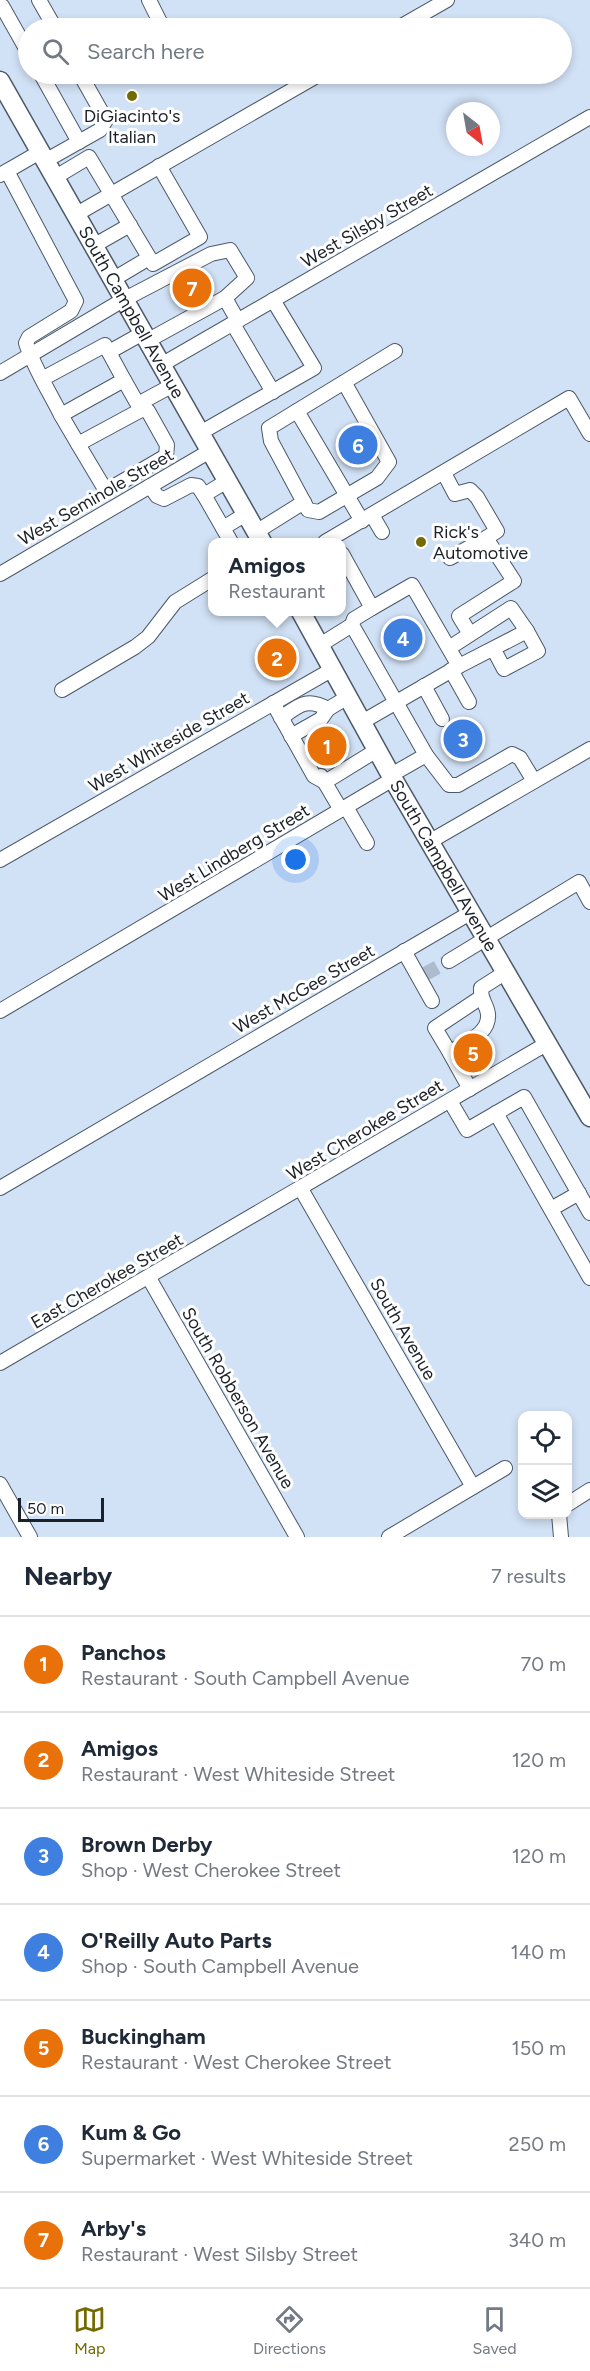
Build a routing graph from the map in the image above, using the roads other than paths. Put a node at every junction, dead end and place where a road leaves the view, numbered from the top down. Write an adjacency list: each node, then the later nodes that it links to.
1 (39, 0): 5 (street)
2 (149, 0): 6 (street)
3 (447, 0): 7 (street)
4 (5, 4): 8 (street)
5 (49, 18)
6 (158, 18)
7 (416, 18)
8 (18, 31)
9 (0, 81): 15 (main road, South Campbell Avenue)
10 (46, 84): 14 (street)
11 (86, 84): 14 (street)
12 (302, 84): 16 (street)
13 (590, 117): 27 (street, West Silsby Street)
14 (79, 142): 15 (street)
15 (42, 156): 17 (street); 18 (main road, South Campbell Avenue)
16 (159, 166): 19 (street); 23 (street)
17 (2, 172): 28 (street)
18 (54, 178): 19 (street); 20 (main road, South Campbell Avenue)
19 (111, 194): 20 (street); 21 (street)
20 (75, 215): 22 (main road, South Campbell Avenue)
21 (130, 225): 22 (street); 23 (street)
22 (93, 246): 24 (main road, South Campbell Avenue)
23 (149, 258): 24 (street)
24 (112, 280): 26 (main road, South Campbell Avenue)
25 (225, 298): 26 (street); 29 (street); 31 (street)
26 (123, 300): 30 (street); 31 (main road, South Campbell Avenue)
27 (273, 300): 29 (street, West Silsby Street); 41 (street)
28 (74, 309): 30 (street); 34 (street)
29 (235, 322): 35 (street, West Silsby Street); 41 (street)
30 (83, 324): 34 (street)
31 (145, 337): 33 (street); 35 (main road, South Campbell Avenue)
32 (395, 351): 39 (street)
33 (109, 352): 37 (street); 38 (street)
34 (30, 355): 36 (street); 37 (street)
35 (161, 365): 40 (main road, South Campbell Avenue)
36 (0, 373)
37 (42, 379): 44 (street)
38 (124, 380): 42 (street); 44 (street)
39 (344, 382): 43 (street); 54 (street)
40 (172, 385): 42 (street); 45 (main road, South Campbell Avenue)
41 (273, 392): 45 (street)
42 (139, 407): 47 (street); 52 (street)
43 (297, 411): 54 (street); 55 (street)
44 (61, 415): 47 (street)
45 (200, 433): 48 (main road, South Campbell Avenue)
46 (590, 434): 49 (street)
47 (78, 444): 52 (street)
48 (210, 451): 50 (main road, South Campbell Avenue); 51 (street, West Seminole Street)
49 (444, 473): 58 (street); 64 (street)
50 (227, 481): 53 (street); 57 (main road, South Campbell Avenue)
51 (150, 486): 53 (street); 56 (street, West Seminole Street)
52 (106, 491): 56 (street)
53 (204, 495): 59 (street)
54 (348, 495): 55 (street); 58 (street)
55 (304, 502): 62 (street)
56 (115, 506): 67 (street, West Seminole Street)
57 (246, 514): 59 (street); 62 (main road, South Campbell Avenue)
58 (367, 518): 60 (street); 63 (street)
59 (223, 528): 61 (street)
60 (382, 532)
61 (228, 538)
62 (259, 538)
63 (336, 538)
64 (486, 538): 65 (street); 73 (street)
65 (450, 558)
66 (346, 571): 69 (street)
67 (0, 574)
68 (208, 582): 80 (street)
69 (372, 608): 71 (street); 75 (street)
70 (303, 616): 74 (main road, South Campbell Avenue)
71 (352, 625): 74 (street); 84 (street)
72 (527, 631): 73 (street); 76 (street); 76 (street)
73 (470, 634): 75 (street)
74 (320, 645): 78 (main road, South Campbell Avenue)
75 (449, 648): 77 (street)
76 (494, 650): 77 (street)
77 (455, 668): 79 (street); 82 (street)
78 (333, 669): 81 (main road, South Campbell Avenue); 83 (street, West Whiteside Street)
79 (424, 686): 84 (street); 87 (street)
80 (62, 690)
81 (348, 696): 85 (street); 88 (main road, South Campbell Avenue)
82 (469, 702)
83 (273, 703): 86 (street); 99 (street, West Whiteside Street)
84 (396, 703): 88 (street); 92 (street)
85 (328, 709): 86 (street); 89 (street)
86 (281, 718): 89 (street)
87 (442, 719)
88 (362, 722): 91 (main road, South Campbell Avenue)
89 (293, 739): 95 (street)
90 (590, 748): 94 (street)
91 (377, 750): 93 (main road, South Campbell Avenue); 95 (street)
92 (426, 755): 93 (street, West Lindberg Street); 94 (street)
93 (392, 777): 96 (street, West Lindberg Street); 97 (main road, South Campbell Avenue)
94 (534, 781): 97 (street)
95 (325, 782): 96 (street)
96 (344, 809): 98 (street); 109 (street, West Lindberg Street)
97 (429, 842): 102 (main road, South Campbell Avenue)
98 (367, 843)
99 (0, 860)
100 (584, 879): 101 (street); 103 (street)
101 (590, 902)
102 (470, 913): 103 (main road, South Campbell Avenue); 104 (street, West McGee Street)
103 (485, 937): 105 (street); 106 (main road, South Campbell Avenue)
104 (404, 951): 108 (street); 116 (street, West McGee Street)
105 (449, 961)
106 (506, 972): 107 (street); 110 (main road, South Campbell Avenue)
107 (480, 998): 111 (street); 111 (street)
108 (432, 1001)
109 (0, 1011)
110 (548, 1043): 112 (street, West Cherokee Street); 115 (main road, South Campbell Avenue)
111 (450, 1053): 112 (street)
112 (470, 1089): 113 (street, West Cherokee Street)
113 (450, 1101): 114 (street); 117 (street, West Cherokee Street)
114 (496, 1113): 118 (street); 119 (street)
115 (589, 1113)
116 (0, 1188)
117 (301, 1188): 121 (street, West Cherokee Street); 127 (street, South Avenue)
118 (579, 1193): 119 (street); 120 (street)
119 (551, 1209): 123 (street)
120 (590, 1213)
121 (232, 1229): 122 (street, East Cherokee Street)
122 (149, 1278): 124 (street, East Cherokee Street); 132 (street, South Robberson Avenue)
123 (590, 1278)
124 (0, 1364)
125 (505, 1468): 127 (street)
126 (0, 1484): 131 (street)
127 (473, 1487): 133 (street)
128 (590, 1490): 129 (street)
129 (572, 1501)
130 (559, 1519): 134 (street)
131 (30, 1537)
132 (297, 1537)
133 (389, 1537)
134 (561, 1537)

